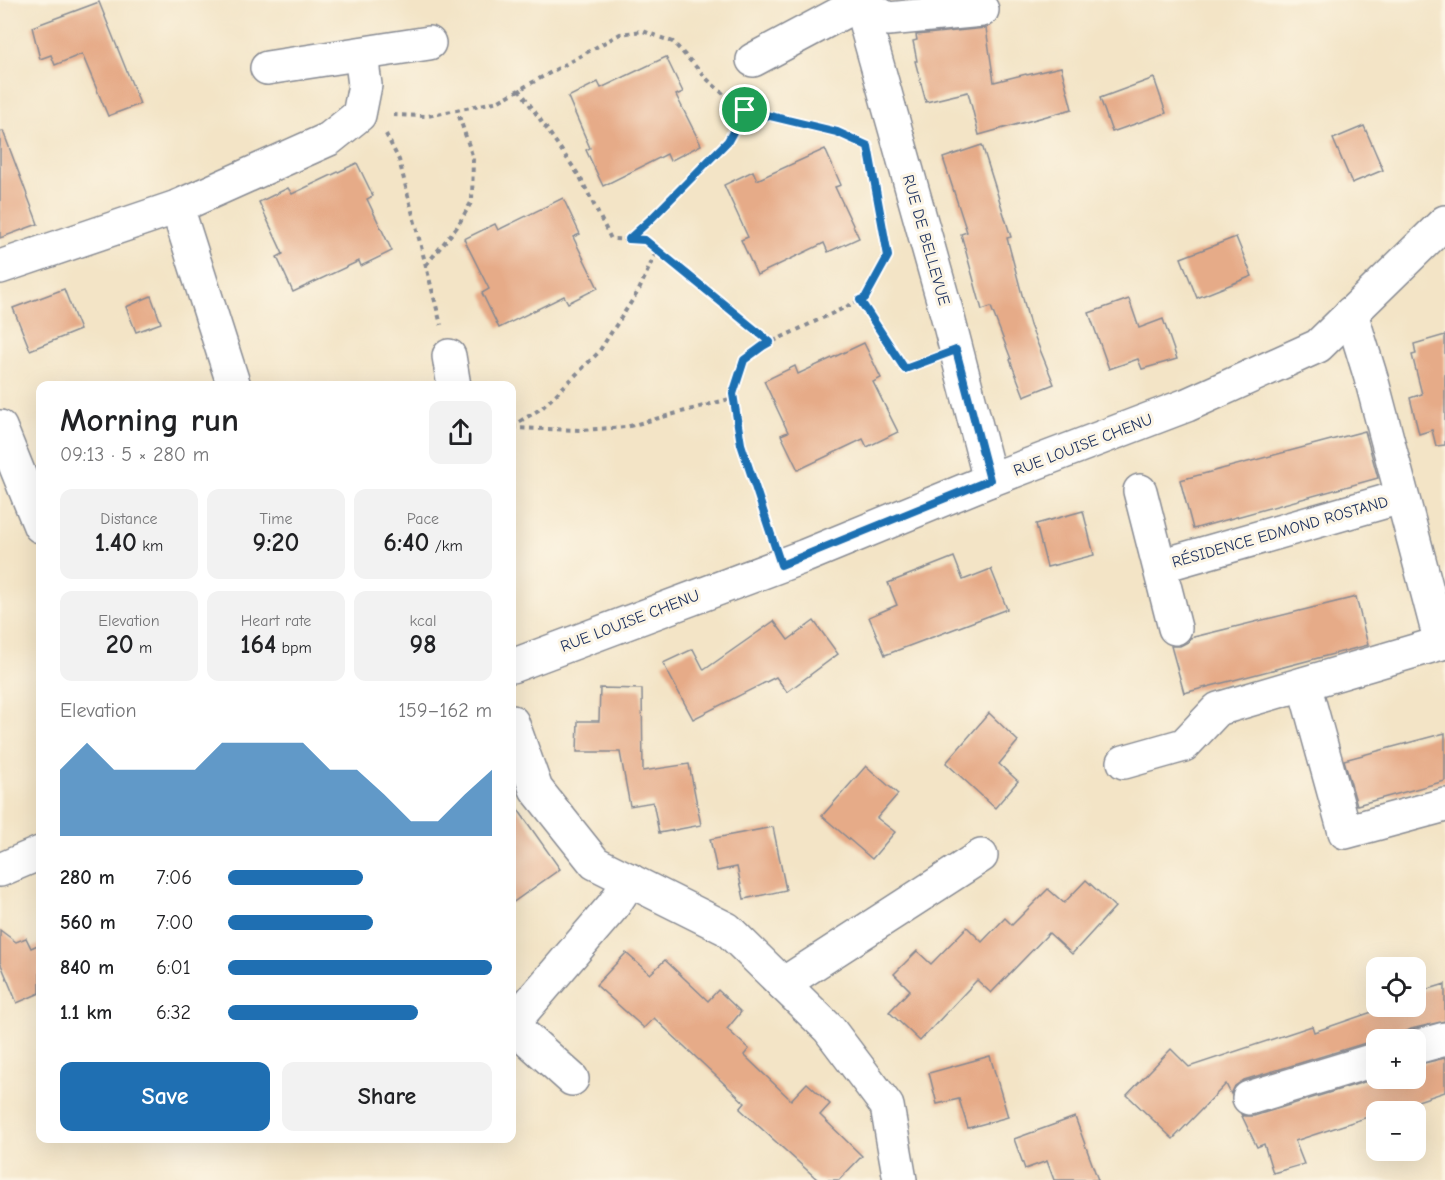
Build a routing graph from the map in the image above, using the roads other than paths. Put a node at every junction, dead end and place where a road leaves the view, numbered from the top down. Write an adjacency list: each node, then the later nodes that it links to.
1 (860, 1): 2 (street); 5 (street); 13 (street, RUE DE BELLEVUE)
2 (982, 10)
3 (429, 44): 4 (street)
4 (361, 54): 6 (street); 7 (street)
5 (753, 60)
6 (267, 68)
7 (177, 207): 9 (street); 11 (street)
8 (1445, 222): 10 (street, RUE LOUISE CHENU)
9 (0, 267)
10 (1351, 313): 13 (street, RUE LOUISE CHENU); 15 (street, RÉSIDENCE EDMOND ROSTAND)
11 (232, 381)
12 (0, 427): 16 (street)
13 (990, 480): 20 (street, RUE LOUISE CHENU)
14 (1140, 491): 17 (street, RÉSIDENCE EDMOND ROSTAND)
15 (1401, 497): 17 (street, RÉSIDENCE EDMOND ROSTAND); 19 (street, RÉSIDENCE EDMOND ROSTAND)
16 (36, 516)
17 (1160, 566): 18 (street, RÉSIDENCE EDMOND ROSTAND)
18 (1175, 628)
19 (1443, 642): 21 (street, RÉSIDENCE EDMOND ROSTAND)
20 (516, 664)
21 (1304, 684): 23 (street, RÉSIDENCE EDMOND ROSTAND); 24 (street)
22 (516, 733): 28 (street)
23 (1124, 762)
24 (1445, 806)
25 (36, 855): 27 (street)
26 (981, 856): 29 (street)
27 (0, 870)
28 (630, 880): 29 (street); 30 (street)
29 (783, 984): 37 (street)
30 (516, 1020)
31 (516, 1029): 35 (street)
32 (1445, 1039): 33 (street)
33 (1426, 1044)
34 (1366, 1062): 36 (street)
35 (572, 1078)
36 (1249, 1098)
37 (900, 1180)

